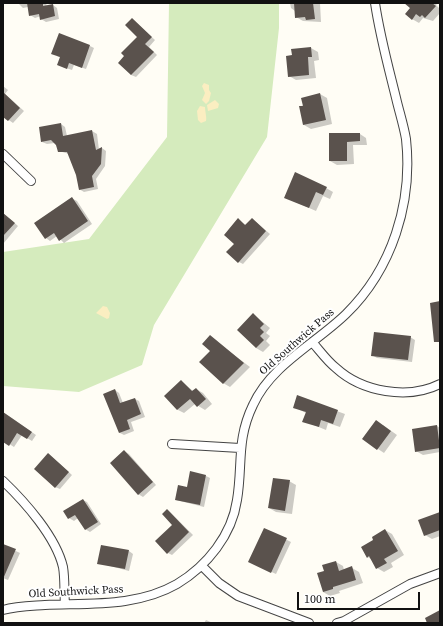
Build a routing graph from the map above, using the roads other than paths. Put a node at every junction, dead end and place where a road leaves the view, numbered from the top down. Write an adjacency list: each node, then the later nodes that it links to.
1 (375, 3): 4 (street, Old Southwick Pass)
2 (3, 154): 3 (street)
3 (31, 181)
4 (313, 343): 5 (street); 7 (street, Old Southwick Pass)
5 (440, 384)
6 (172, 444): 7 (street)
7 (240, 448): 9 (street, Old Southwick Pass)
8 (3, 481): 11 (street)
9 (202, 566): 11 (street, Old Southwick Pass); 13 (street)
10 (440, 573): 14 (street)
11 (65, 604): 12 (street, Old Southwick Pass)
12 (3, 610)
13 (309, 623)
14 (337, 623)

